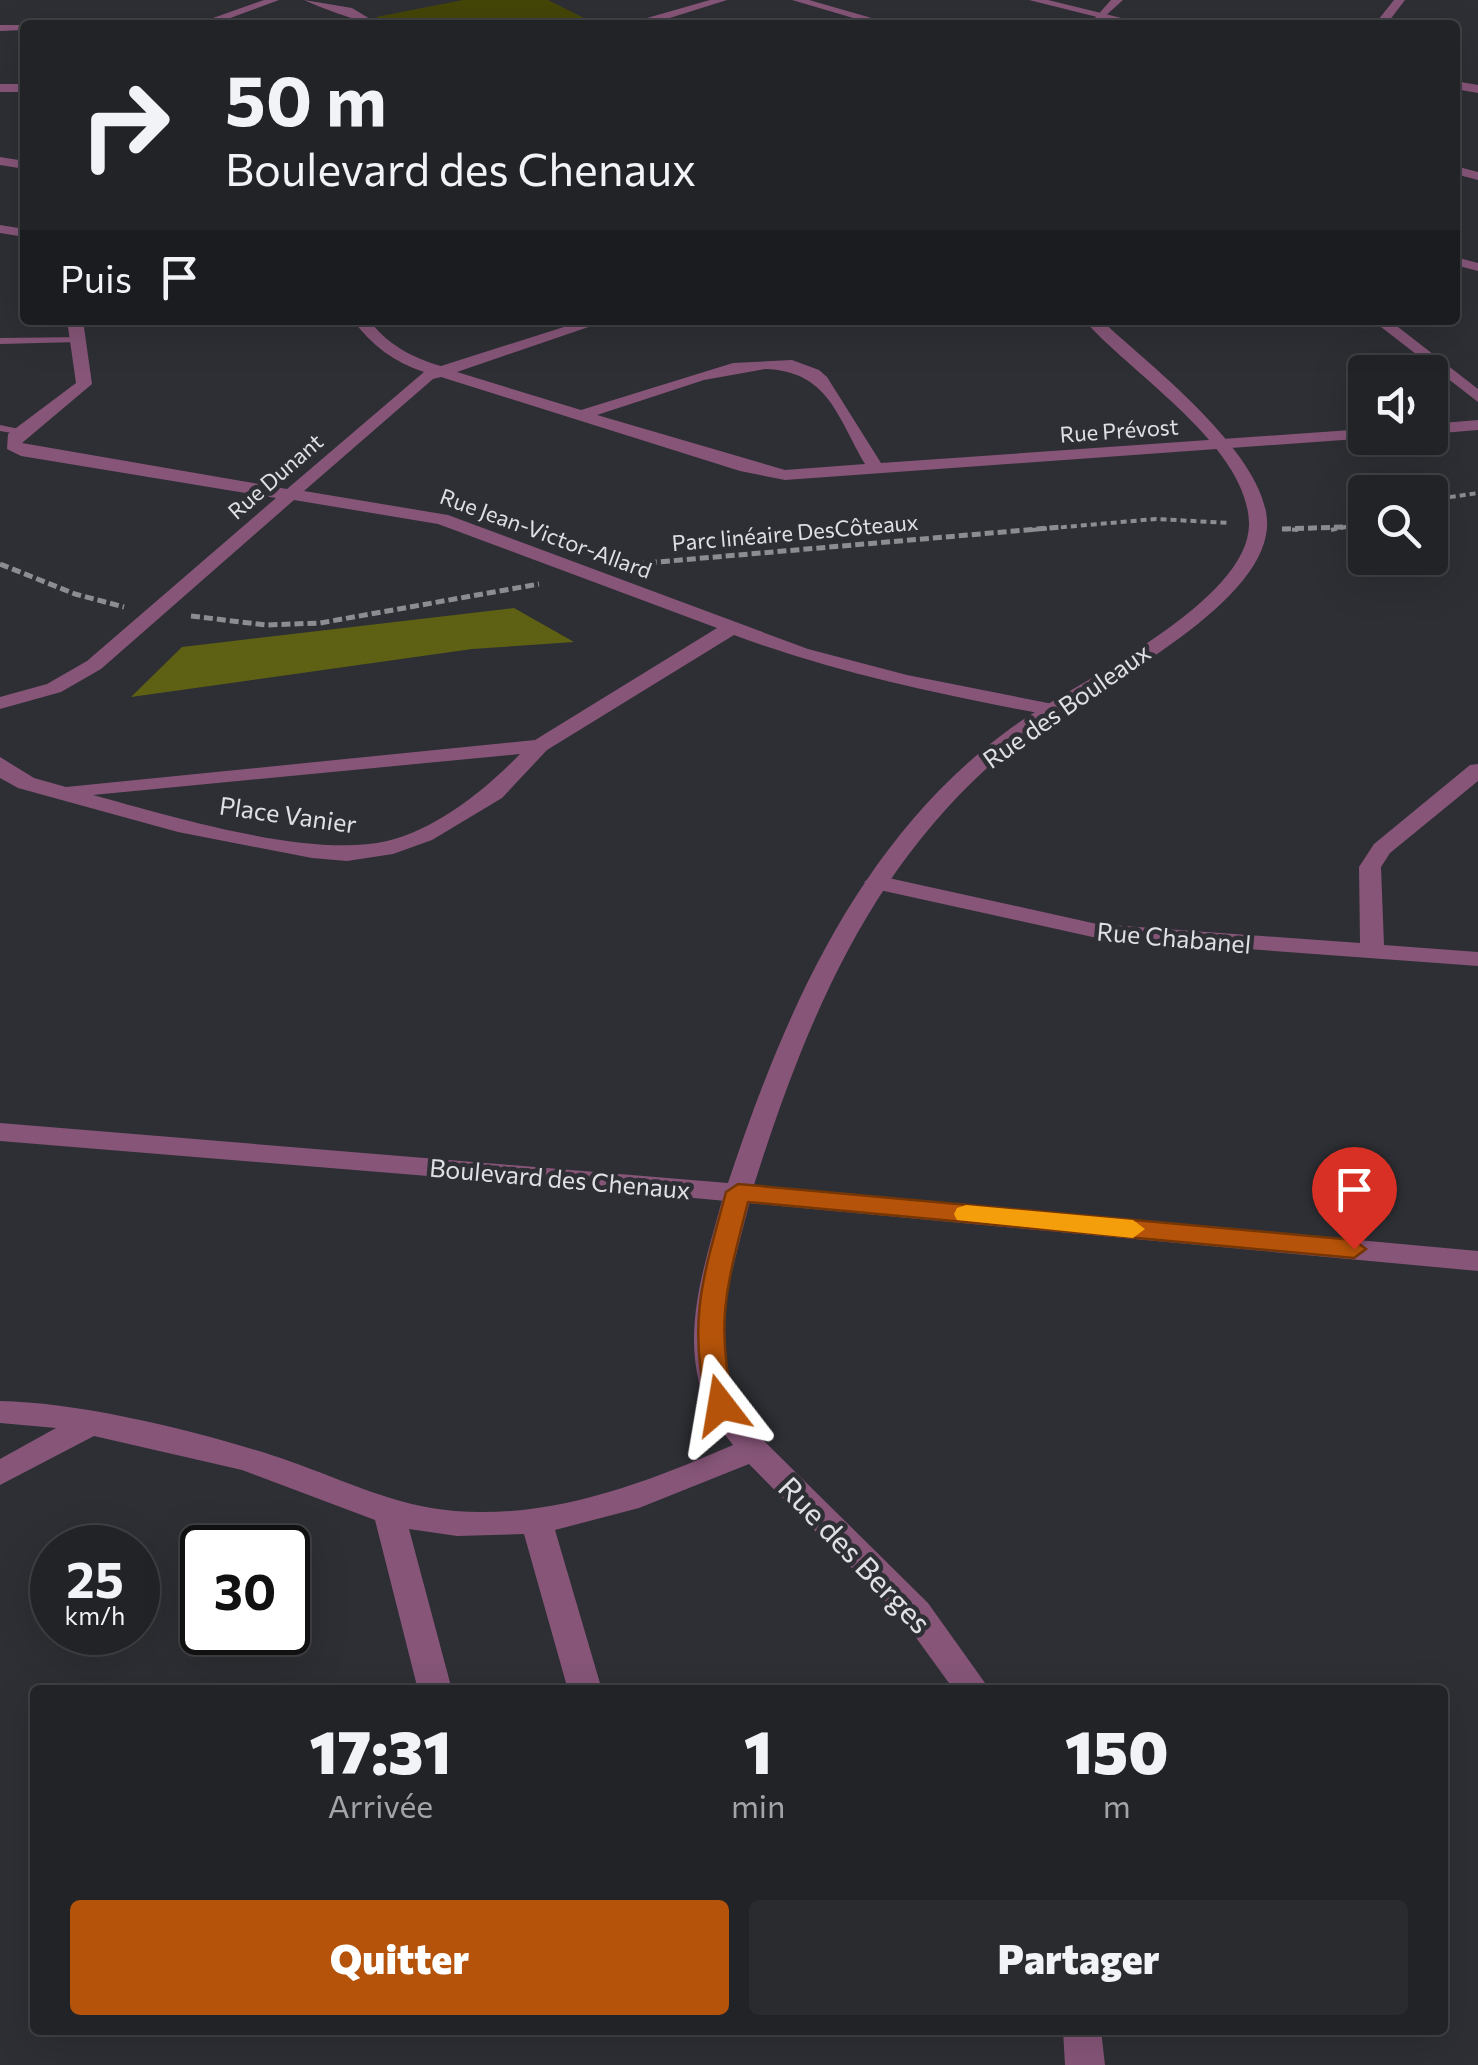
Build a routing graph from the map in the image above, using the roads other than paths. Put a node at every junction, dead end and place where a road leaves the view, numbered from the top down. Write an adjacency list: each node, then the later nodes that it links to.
1 (274, 0): 9 (street)
2 (309, 0): 10 (street)
3 (722, 0): 11 (street)
4 (797, 0): 12 (street)
5 (1034, 0): 8 (street)
6 (1118, 0): 8 (street)
7 (1400, 0): 14 (street)
8 (1098, 16): 13 (street)
9 (217, 20)
10 (365, 20)
11 (651, 20)
12 (871, 20)
13 (1118, 20)
14 (1384, 20)
15 (76, 325): 20 (street)
16 (365, 325): 22 (street, Rue Prévost)
17 (585, 325): 22 (street, Rue Dunant)
18 (1097, 325): 30 (street)
19 (1386, 325): 23 (street)
20 (79, 339): 21 (lane); 29 (street)
21 (0, 341)
22 (438, 370): 24 (street, Rue Prévost); 32 (street, Rue Dunant)
23 (1478, 397)
24 (582, 415): 31 (street, Rue Prévost); 31 (street)
25 (1478, 425): 27 (street)
26 (0, 428): 29 (lane)
27 (1448, 428)
28 (1348, 435): 30 (street, Rue Prévost)
29 (18, 438): 32 (street, Rue Jean-Victor-Allard)
30 (1220, 445): 31 (street, Rue Prévost); 35 (street, Rue des Bouleaux)
31 (877, 470)
32 (294, 494): 33 (street, Rue Jean-Victor-Allard); 34 (street, Rue Dunant)
33 (731, 628): 35 (street, Rue Jean-Victor-Allard); 37 (street, Place Vanier)
34 (0, 703): 36 (street)
35 (1053, 710): 41 (street, Rue des Bouleaux)
36 (0, 712)
37 (540, 746): 40 (street, Place Vanier); 40 (street, Place Vanier)
38 (0, 763): 40 (street, Place Vanier)
39 (1478, 770): 42 (street)
40 (60, 791)
41 (875, 882): 42 (street, Rue Chabanel); 45 (street, Rue des Bouleaux)
42 (1372, 952): 43 (street, Rue Chabanel)
43 (1478, 959)
44 (0, 1132): 45 (street, Boulevard des Chenaux)
45 (738, 1192): 46 (street, Boulevard des Chenaux); 49 (street, Rue des Berges)
46 (1478, 1261)
47 (0, 1412): 48 (street)
48 (90, 1424): 50 (street); 51 (street)
49 (754, 1449): 52 (street); 55 (street, Rue des Berges)
50 (0, 1473)
51 (389, 1512): 52 (street); 53 (street)
52 (537, 1522): 54 (street)
53 (435, 1685)
54 (584, 1685)
55 (969, 1685)
56 (1082, 2035): 57 (street)
57 (1084, 2065)

